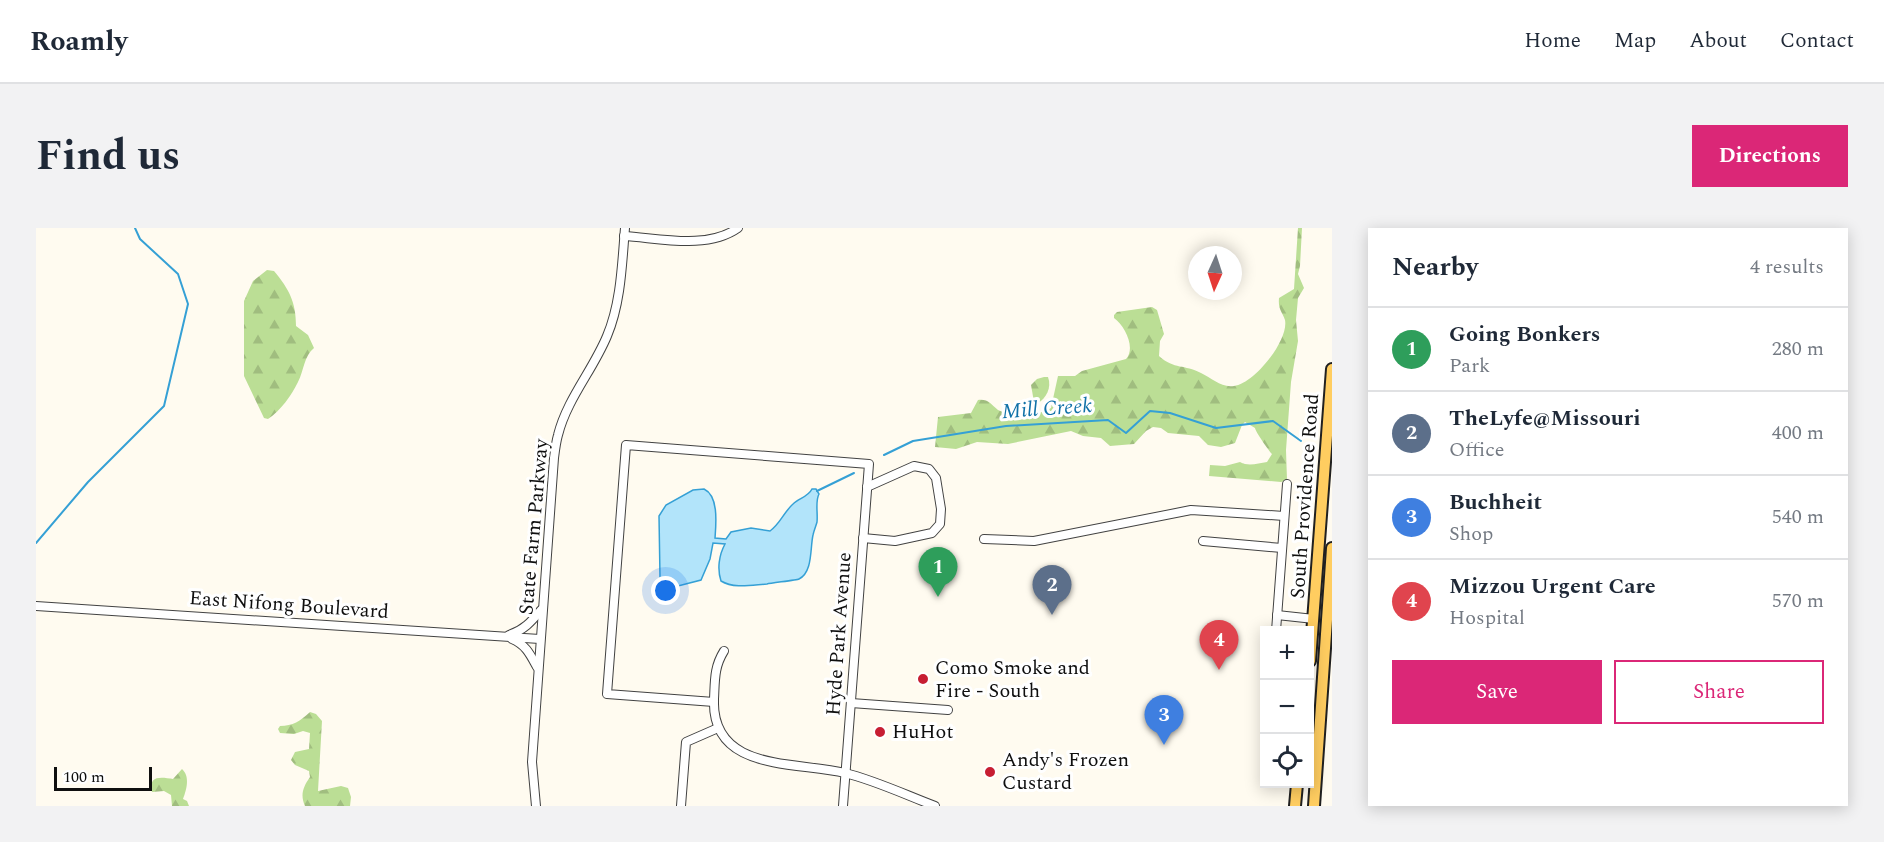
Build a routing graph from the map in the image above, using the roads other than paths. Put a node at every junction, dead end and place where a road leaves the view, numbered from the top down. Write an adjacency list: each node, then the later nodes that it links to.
1 (738, 228): 2 (street)
2 (624, 232): 14 (street, State Farm Parkway)
3 (1332, 369): 7 (main road, South Providence Road)
4 (1287, 484): 6 (street)
5 (867, 487): 8 (street, Hyde Park Avenue); 8 (street); 24 (street, Hyde Park Avenue)
6 (1284, 516): 9 (street); 11 (street)
7 (1320, 533): 16 (main road, South Providence Road); 17 (main road)
8 (863, 538): 25 (street, Hyde Park Avenue)
9 (984, 539)
10 (1203, 541): 11 (street)
11 (1282, 548): 15 (street)
12 (1332, 548): 17 (main road, South Providence Road)
13 (36, 606): 20 (street, East Nifong Boulevard)
14 (542, 609): 20 (street); 21 (street, State Farm Parkway)
15 (1277, 615): 16 (street); 18 (street)
16 (1314, 619): 19 (main road, South Providence Road); 27 (main road)
17 (1329, 621): 27 (main road, South Providence Road)
18 (1276, 626)
19 (1313, 626)
20 (505, 636): 21 (street, East Nifong Boulevard); 23 (street)
21 (540, 639): 23 (street, State Farm Parkway)
22 (724, 651): 24 (street)
23 (538, 668): 31 (street, State Farm Parkway)
24 (714, 702): 28 (street)
25 (851, 704): 26 (street); 29 (street, Hyde Park Avenue)
26 (948, 710)
27 (1321, 712): 36 (main road, South Providence Road)
28 (718, 728): 29 (street); 32 (street)
29 (846, 773): 33 (street, Hyde Park Avenue); 34 (street)
30 (1297, 788): 35 (main road)
31 (536, 806)
32 (681, 806)
33 (843, 806)
34 (935, 806)
35 (1295, 806)
36 (1314, 806)

